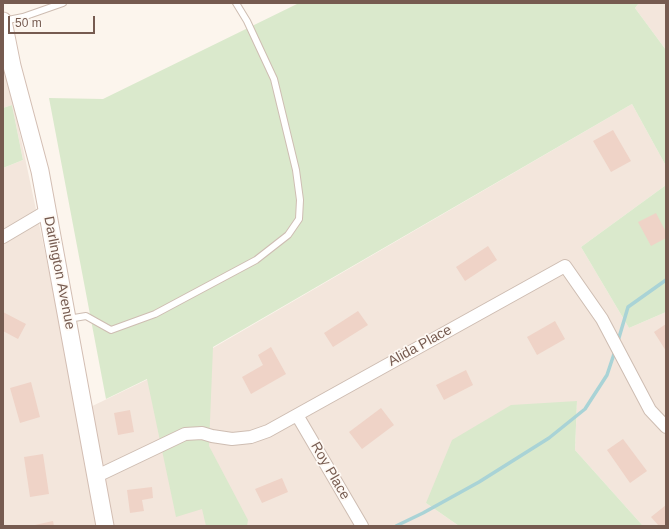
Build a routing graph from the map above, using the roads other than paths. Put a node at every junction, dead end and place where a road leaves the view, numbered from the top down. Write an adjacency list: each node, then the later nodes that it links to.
1 (63, 3): 3 (lane)
2 (236, 3): 6 (lane)
3 (3, 21): 4 (main road, Darlington Avenue)
4 (47, 211): 5 (street); 6 (main road, Darlington Avenue)
5 (3, 237)
6 (68, 319): 9 (main road, Darlington Avenue)
7 (297, 415): 8 (street, Alida Place); 9 (street, Alida Place); 11 (street, Roy Place)
8 (666, 427)
9 (97, 476): 10 (main road, Darlington Avenue)
10 (105, 526)
11 (362, 526)

